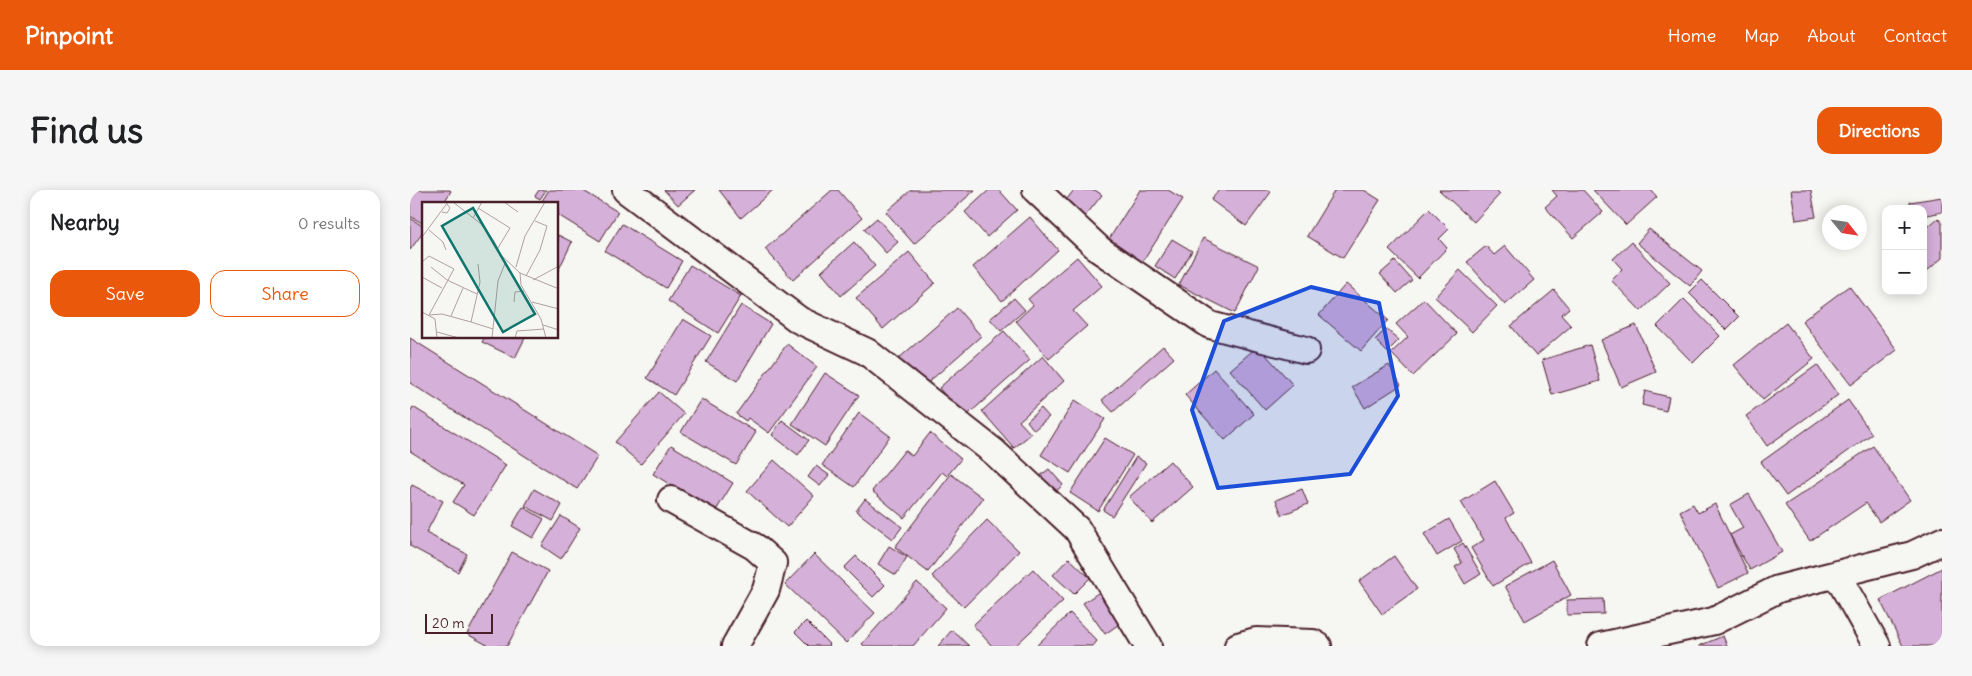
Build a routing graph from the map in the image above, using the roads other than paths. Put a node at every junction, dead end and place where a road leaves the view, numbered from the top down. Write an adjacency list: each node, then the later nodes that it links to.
1 (626, 190): 8 (street)
2 (1036, 190): 3 (street)
3 (1306, 350)
4 (670, 500): 7 (street)
5 (1942, 541): 6 (street)
6 (1837, 575): 11 (street); 12 (street)
7 (735, 646)
8 (1148, 646)
9 (1238, 646): 10 (street)
10 (1318, 646)
11 (1601, 646)
12 (1877, 646)

